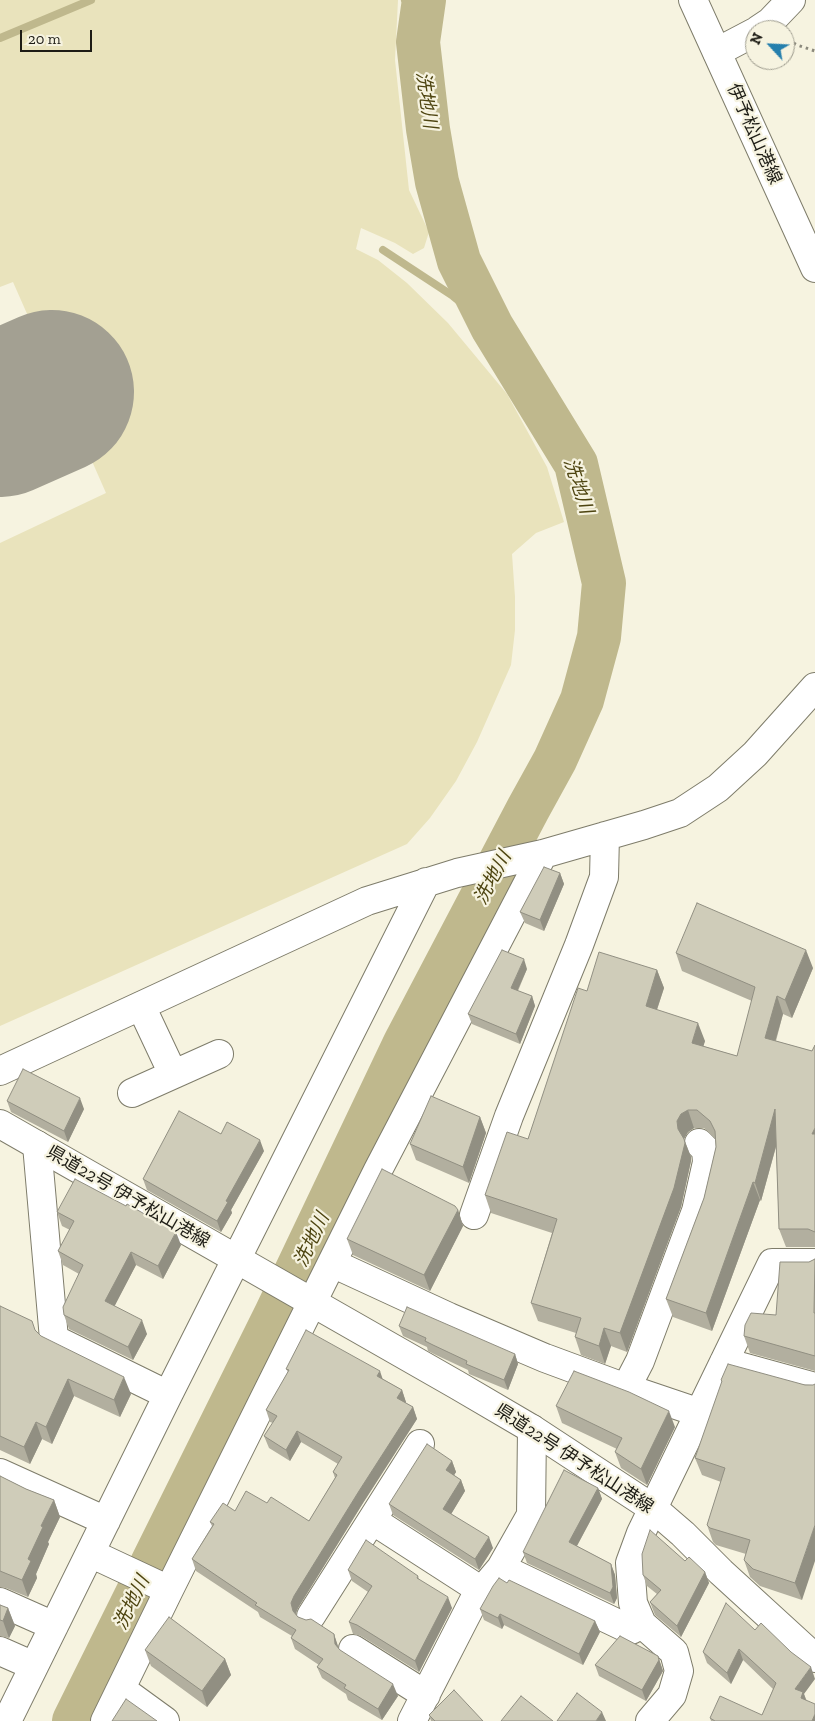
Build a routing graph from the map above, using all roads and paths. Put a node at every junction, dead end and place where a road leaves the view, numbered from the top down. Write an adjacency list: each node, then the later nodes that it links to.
1 (692, 0): 7 (street, 伊予松山港線)
2 (791, 0): 3 (street)
3 (772, 20)
4 (745, 37): 7 (street)
5 (795, 44): 6 (path)
6 (815, 51)
7 (717, 52): 8 (street, 伊予松山港線)
8 (815, 268)
9 (815, 687): 10 (street)
10 (605, 836): 11 (street); 21 (street)
11 (533, 855): 12 (street); 23 (street)
12 (426, 882): 13 (street); 24 (street)
13 (141, 1006): 15 (street); 16 (street)
14 (219, 1054): 16 (street)
15 (0, 1071)
16 (173, 1074): 17 (street)
17 (132, 1093)
18 (0, 1124): 20 (street, 県道22号 伊予松山港線)
19 (700, 1143): 28 (street)
20 (37, 1145): 24 (street, 県道22号 伊予松山港線); 29 (street)
21 (474, 1215)
22 (815, 1262): 26 (street)
23 (332, 1264): 25 (street); 28 (street)
24 (247, 1265): 25 (street, 県道22号 伊予松山港線); 29 (street)
25 (309, 1300): 31 (street, 県道22号 伊予松山港線); 39 (street)
26 (724, 1362): 27 (street); 30 (street)
27 (815, 1387)
28 (626, 1388): 30 (street)
29 (168, 1395): 36 (street)
30 (700, 1414): 34 (street)
31 (532, 1430): 34 (street, 県道22号 伊予松山港線); 38 (street)
32 (406, 1453): 35 (street)
33 (0, 1474): 36 (street)
34 (654, 1509): 43 (street); 47 (street, 県道22号 伊予松山港線)
35 (372, 1520): 40 (street); 41 (street)
36 (106, 1521): 37 (street)
37 (101, 1557): 39 (street); 44 (street)
38 (501, 1568): 40 (street); 43 (street)
39 (165, 1588): 49 (street)
40 (482, 1591): 50 (street)
41 (312, 1601)
42 (0, 1602): 44 (street)
43 (642, 1624): 55 (street)
44 (54, 1626): 48 (street)
45 (353, 1649): 50 (street)
46 (0, 1652): 48 (street)
47 (815, 1658)
48 (34, 1666): 51 (street)
49 (121, 1689): 52 (street); 53 (street)
50 (426, 1694): 54 (street)
51 (7, 1721)
52 (106, 1721)
53 (166, 1721)
54 (412, 1721)
55 (650, 1721)

